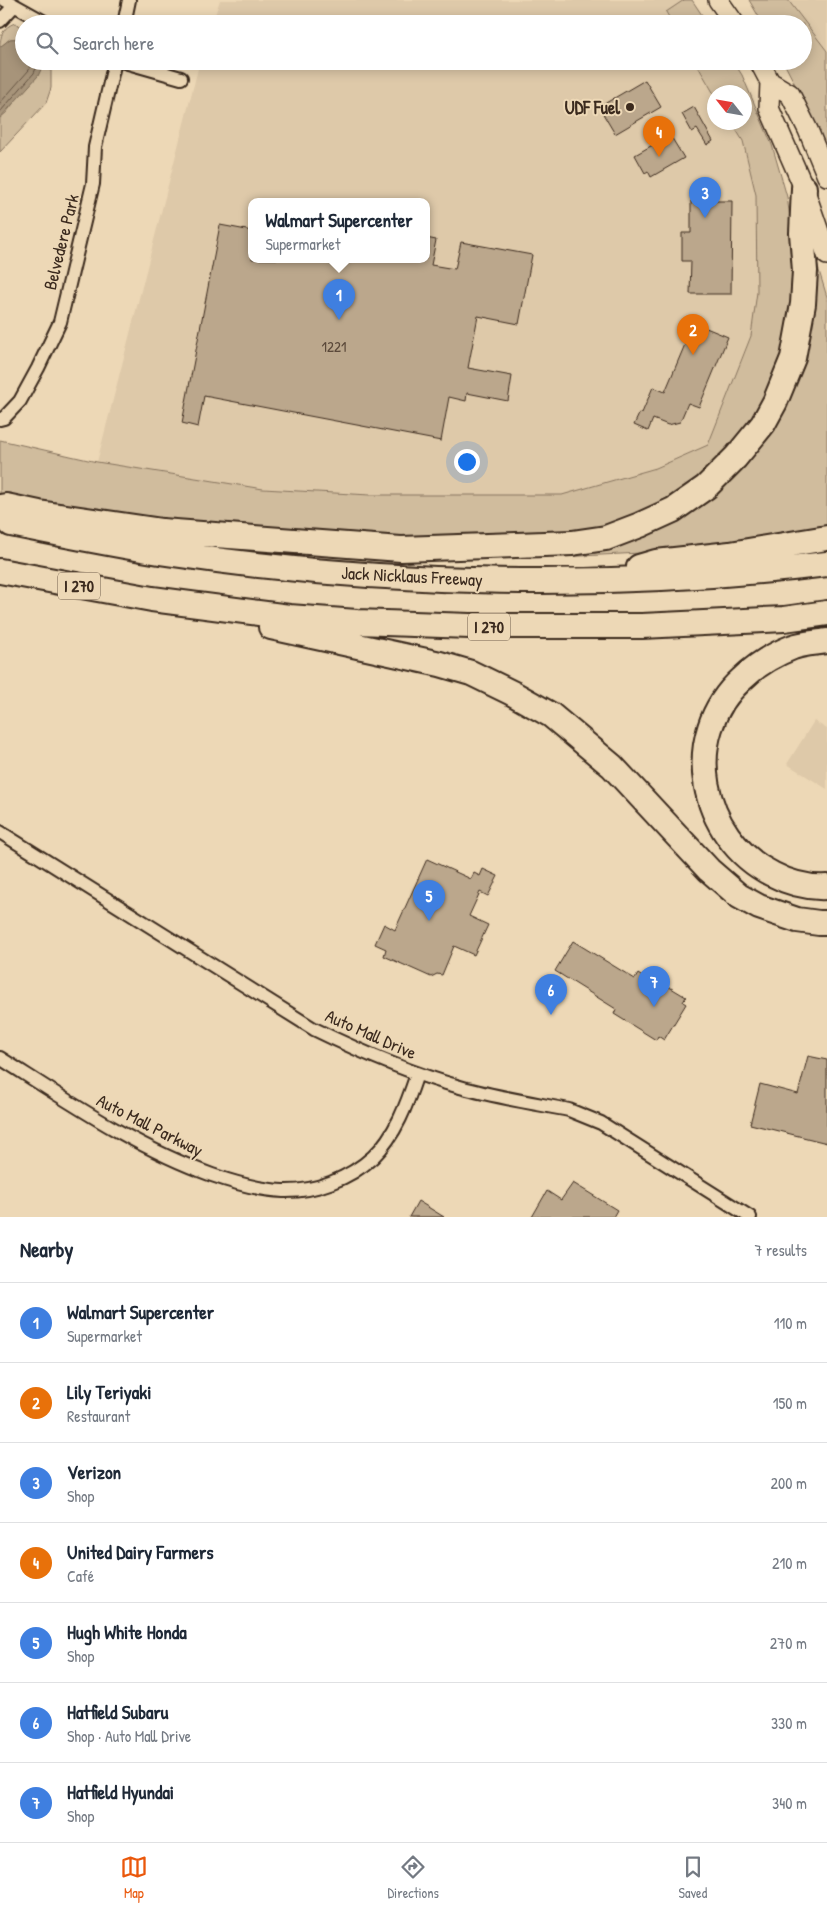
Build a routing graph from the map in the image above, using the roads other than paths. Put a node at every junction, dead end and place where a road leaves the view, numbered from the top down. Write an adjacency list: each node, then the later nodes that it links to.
1 (129, 0): 5 (street)
2 (718, 0): 6 (main road)
3 (10, 3): 4 (street); 7 (street)
4 (32, 15)
5 (126, 15)
6 (729, 15)
7 (0, 21)
8 (113, 70): 16 (street, Belvedere Park)
9 (153, 70): 11 (street)
10 (764, 70): 12 (main road)
11 (181, 78)
12 (770, 82): 13 (main road); 14 (main road)
13 (827, 176)
14 (804, 188): 15 (main road); 17 (highway)
15 (827, 256)
16 (2, 418)
17 (0, 507)
18 (0, 521): 22 (highway, Jack Nicklaus Freeway)
19 (827, 538): 22 (highway)
20 (827, 564): 22 (highway, Jack Nicklaus Freeway)
21 (0, 571): 23 (highway, I 270)
22 (591, 580)
23 (152, 599): 24 (highway, I 270); 28 (highway)
24 (827, 613)
25 (827, 641): 27 (highway)
26 (0, 832): 30 (street, Auto Mall Drive)
27 (827, 887)
28 (827, 923)
29 (0, 1058): 30 (street, Auto Mall Parkway)
30 (417, 1074): 31 (street, Auto Mall Drive)
31 (750, 1217)

